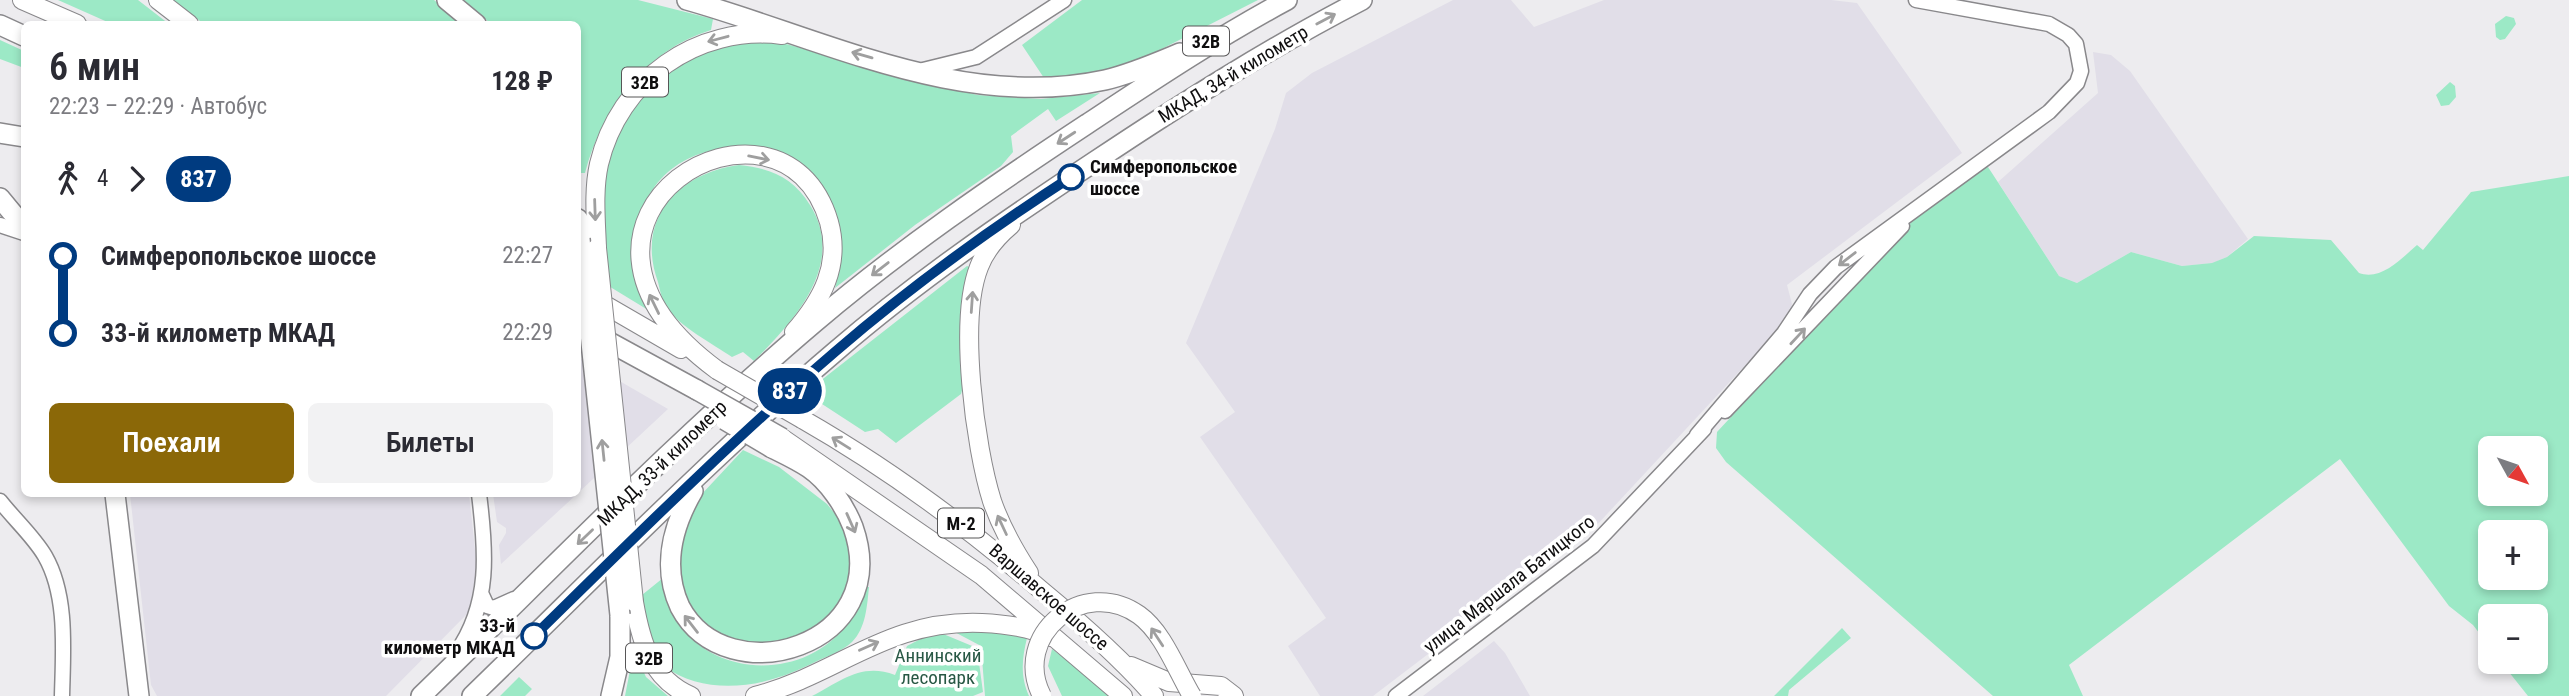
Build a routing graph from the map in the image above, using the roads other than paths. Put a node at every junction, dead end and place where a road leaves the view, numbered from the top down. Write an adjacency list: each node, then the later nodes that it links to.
1 (22, 0): 10 (main road)
2 (158, 0): 11 (main road)
3 (447, 0): 12 (highway)
4 (687, 0): 15 (highway)
5 (1064, 0): 16 (street)
6 (1287, 0): 9 (highway, МКАД, 34-й километр)
7 (1362, 0): 20 (highway, МКАД, 34-й километр, one-way to 7)
8 (1916, 0): 63 (street, улица Маршала Батицкого)
9 (1269, 9): 18 (highway, 32B); 19 (highway, МКАД, 34-й километр)
10 (70, 21)
11 (185, 21)
12 (472, 21)
13 (0, 25): 14 (highway)
14 (21, 35)
15 (809, 39): 17 (highway, 32B, one-way to 15); 29 (main road, 32B, one-way to 29)
16 (976, 58): 17 (street); 18 (street)
17 (915, 71): 18 (highway, 32B)
18 (998, 87)
19 (1122, 100): 34 (highway, МКАД, 33-й километр, one-way to 34)
20 (1142, 130): 23 (highway, МКАД, 33-й километр)
21 (0, 133): 22 (highway)
22 (21, 136)
23 (1054, 188): 37 (highway, МКАД, 33-й километр); 44 (main road, one-way to 23)
24 (0, 198): 25 (highway)
25 (21, 223)
26 (0, 225): 28 (street)
27 (581, 226): 29 (highway)
28 (21, 232)
29 (588, 244): 46 (highway, bridge)
30 (581, 291): 33 (main road, Варшавское шоссе / М-2)
31 (581, 327): 35 (highway, Варшавское шоссе / М-2)
32 (581, 338): 35 (highway)
33 (718, 370): 34 (main road, one-way to 34); 44 (main road, Варшавское шоссе / М-2, one-way to 33, bridge)
34 (739, 389): 43 (highway, МКАД, 33-й километр, one-way to 43)
35 (692, 394): 36 (highway, Варшавское шоссе / М-2, bridge)
36 (777, 443): 38 (highway); 42 (main road, Варшавское шоссе / М-2)
37 (729, 447): 38 (highway, one-way to 37); 53 (highway, МКАД, 33-й километр)
38 (810, 469): 42 (main road)
39 (115, 497): 51 (highway)
40 (479, 497): 45 (street)
41 (0, 501): 52 (street)
42 (883, 505): 47 (main road, Варшавское шоссе / М-2)
43 (546, 575): 45 (street); 50 (highway, МКАД, 33-й километр)
44 (1036, 585): 48 (main road, Варшавское шоссе / М-2)
45 (481, 593): 50 (street)
46 (627, 609): 54 (highway); 55 (main road, 32B)
47 (1068, 647): 49 (main road, one-way to 47); 59 (main road, Варшавское шоссе)
48 (1122, 661): 60 (main road, Варшавское шоссе); 62 (main road)
49 (806, 677): 56 (main road); 57 (main road)
50 (425, 692)
51 (140, 693)
52 (62, 696)
53 (472, 696)
54 (611, 696)
55 (691, 696)
56 (755, 696)
57 (774, 696)
58 (1042, 696): 61 (main road, one-way to 58, bridge)
59 (1123, 696)
60 (1154, 696)
61 (1192, 696)
62 (1234, 696)
63 (1396, 696)

